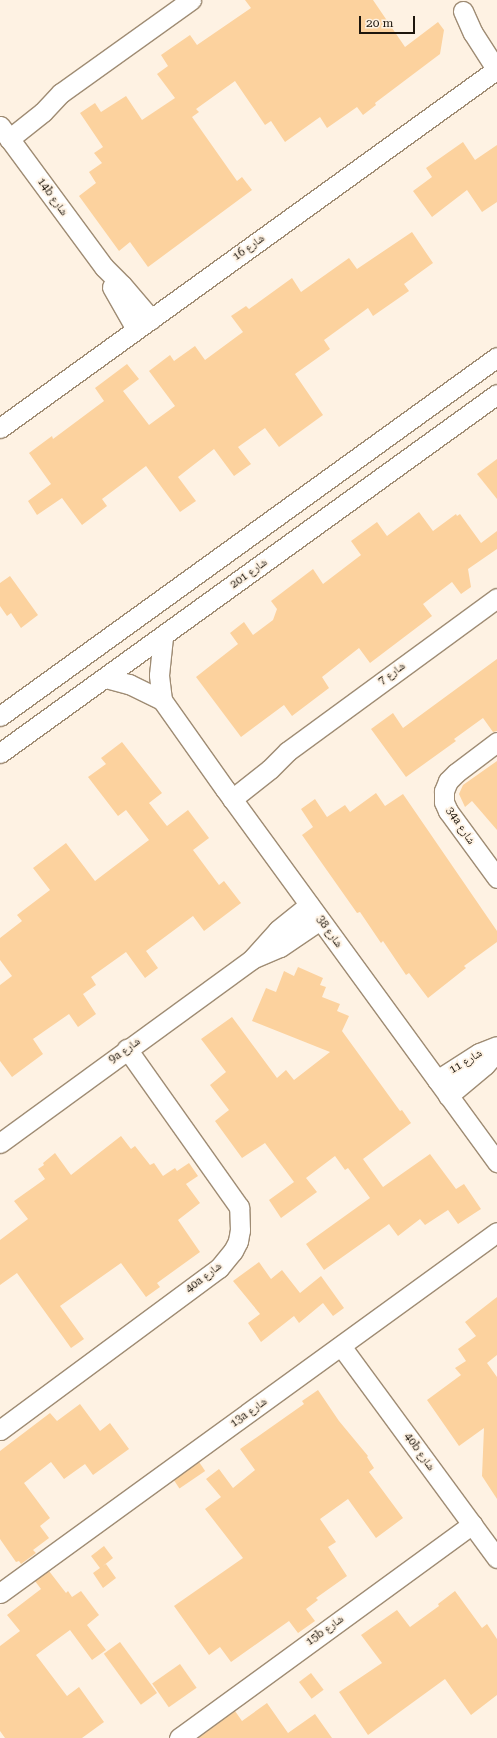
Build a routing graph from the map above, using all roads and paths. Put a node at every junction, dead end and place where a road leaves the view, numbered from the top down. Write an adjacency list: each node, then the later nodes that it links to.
1 (191, 0): 5 (street)
2 (459, 5): 3 (street); 4 (street)
3 (497, 46)
4 (496, 69): 6 (street, شارع 16)
5 (3, 131): 6 (street, 14b شارع)
6 (144, 324): 9 (street, شارع 16)
7 (497, 357): 14 (street)
8 (497, 394): 11 (street, شارع 201)
9 (0, 428)
10 (497, 598): 17 (street, شارع 7)
11 (163, 636): 12 (street, شارع 201); 13 (street, شارع 38)
12 (106, 678): 13 (street, شارع 38); 16 (street, شارع 201)
13 (162, 700): 17 (street, شارع 38)
14 (0, 716)
15 (497, 742): 18 (street, 34a شارع)
16 (0, 754)
17 (228, 794): 19 (street, شارع 38)
18 (497, 878)
19 (315, 913): 21 (street, 9a شارع); 23 (street, شارع 38)
20 (497, 1046): 23 (street, شارع 11)
21 (128, 1049): 25 (street, 9a شارع); 29 (street, 40a شارع)
22 (497, 1051): 24 (street, شارع 11)
23 (437, 1080): 24 (street, شارع 38)
24 (448, 1096): 26 (street, شارع 38)
25 (0, 1143)
26 (497, 1162)
27 (497, 1232): 28 (street, 13a شارع)
28 (342, 1346): 30 (street, 40b شارع); 32 (street, 13a شارع)
29 (0, 1430)
30 (472, 1524): 31 (street, 40b شارع); 33 (street, 15b شارع)
31 (497, 1558)
32 (0, 1593)
33 (178, 1738)

